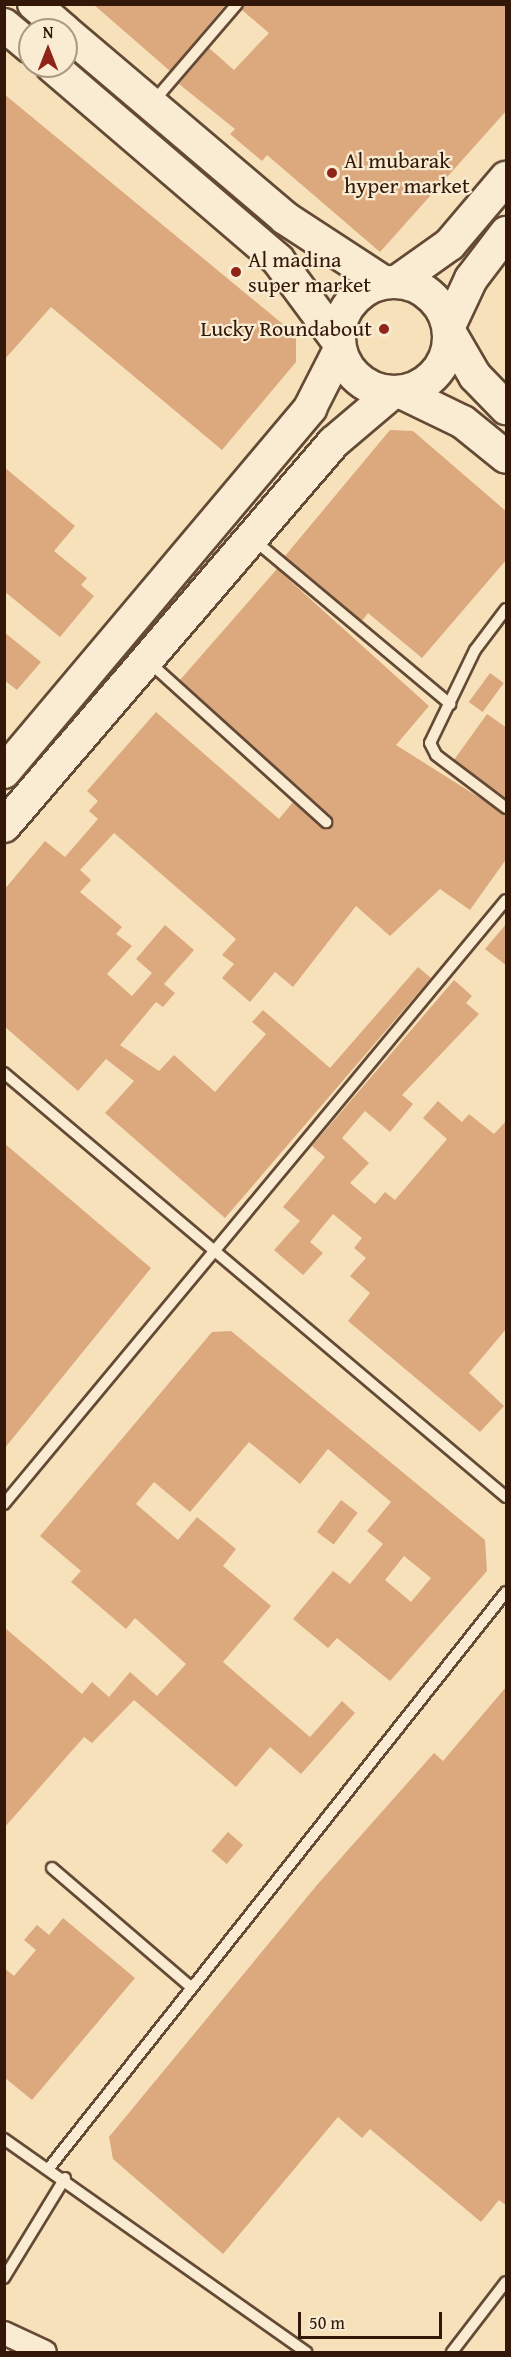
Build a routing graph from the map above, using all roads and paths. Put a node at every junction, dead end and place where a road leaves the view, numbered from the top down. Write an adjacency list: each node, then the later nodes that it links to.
1 (237, 4): 6 (lane)
2 (51, 16): 6 (main road)
3 (4, 25): 4 (main road)
4 (18, 37)
5 (66, 78): 11 (main road)
6 (151, 104): 9 (main road)
7 (507, 178): 9 (main road)
8 (507, 233): 10 (main road)
9 (390, 282): 10 (main road); 11 (main road)
10 (449, 330): 12 (main road); 13 (main road)
11 (339, 345): 12 (main road); 19 (main road)
12 (397, 392): 14 (main road); 15 (main road)
13 (507, 408)
14 (507, 457)
15 (252, 538): 17 (main road); 18 (lane)
16 (507, 609): 18 (lane)
17 (147, 660): 21 (lane); 22 (main road)
18 (450, 704): 20 (lane)
19 (4, 772)
20 (507, 808)
21 (326, 822)
22 (4, 825)
23 (507, 900): 25 (lane)
24 (4, 1073): 25 (lane)
25 (216, 1252): 26 (lane); 27 (lane)
26 (507, 1497)
27 (4, 1504)
28 (507, 1592): 30 (lane)
29 (52, 1868): 30 (lane)
30 (192, 1988): 32 (lane)
31 (4, 2139): 32 (lane)
32 (49, 2168): 33 (lane)
33 (65, 2178): 34 (lane); 38 (lane)
34 (4, 2278)
35 (507, 2282): 39 (lane)
36 (4, 2333): 37 (street)
37 (45, 2352)
38 (306, 2352)
39 (452, 2352)

